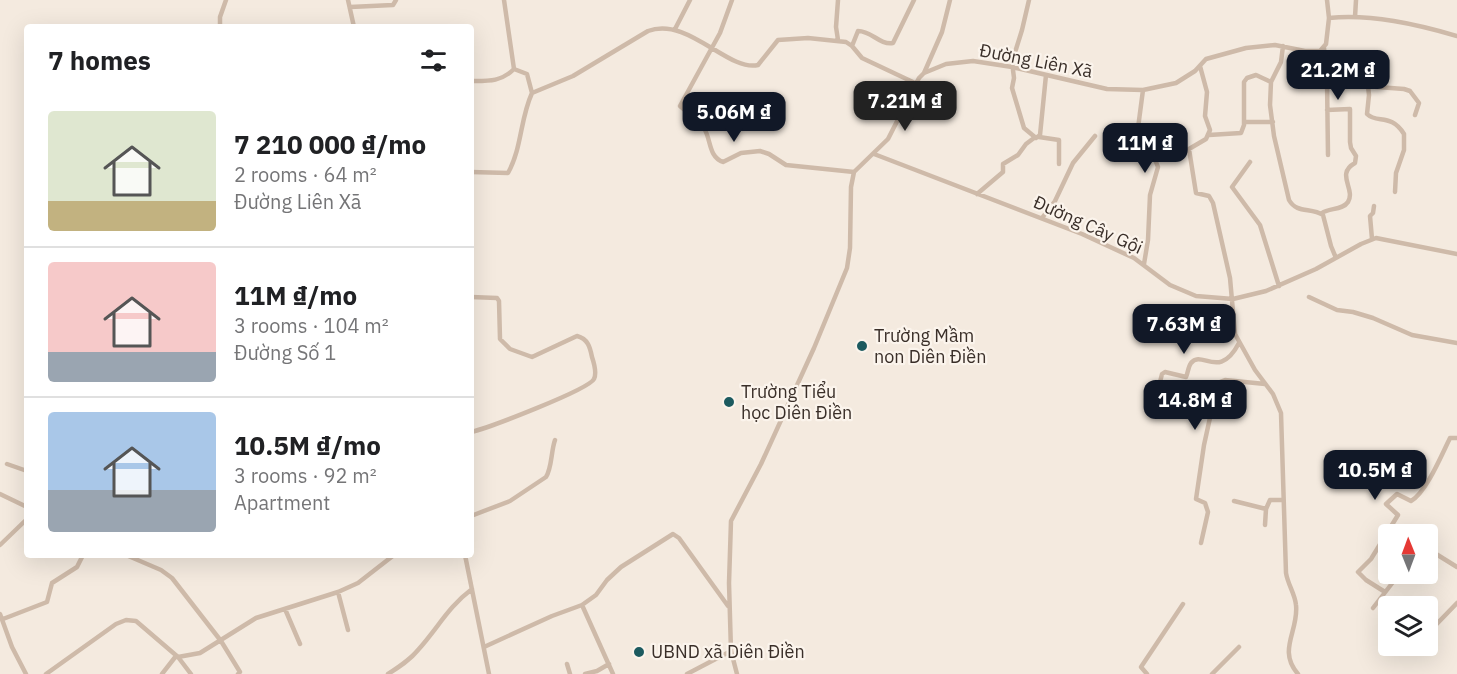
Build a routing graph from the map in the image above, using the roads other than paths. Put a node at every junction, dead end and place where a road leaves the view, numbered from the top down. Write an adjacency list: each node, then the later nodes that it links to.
1 (226, 0): 16 (street)
2 (348, 0): 13 (street)
3 (396, 0): 13 (street)
4 (504, 0): 27 (street)
5 (690, 0): 18 (street)
6 (732, 0): 23 (street)
7 (838, 0): 20 (street)
8 (914, 0): 21 (street)
9 (950, 0): 28 (street)
10 (1029, 0): 26 (street)
11 (1327, 0): 15 (street)
12 (1356, 0): 14 (street)
13 (350, 7): 17 (street)
14 (1355, 17): 15 (street); 19 (street)
15 (1329, 18): 24 (street)
16 (220, 24)
17 (353, 24)
18 (675, 29): 23 (street); 36 (street)
19 (1457, 36)
20 (838, 40): 21 (street); 23 (street)
21 (852, 46): 32 (street)
22 (1283, 46): 24 (street, Đường Liên Xã); 25 (street, Đường Liên Xã); 33 (street)
23 (712, 47): 49 (street)
24 (1324, 48): 30 (street)
25 (1200, 66): 35 (street, Đường Liên Xã); 41 (street)
26 (1012, 68): 28 (street, Đường Liên Xã); 29 (street, Đường Liên Xã); 43 (street)
27 (514, 69): 31 (street); 36 (street)
28 (924, 73): 32 (street, Đường Liên Xã)
29 (1046, 75): 35 (street, Đường Liên Xã); 43 (street)
30 (1327, 76): 34 (street); 37 (street)
31 (474, 81)
32 (915, 82): 44 (street, Đường Liên Xã)
33 (1271, 82): 39 (street); 40 (street)
34 (1368, 86): 38 (street); 50 (street)
35 (1143, 90): 58 (street)
36 (532, 93): 48 (street)
37 (1327, 110): 45 (street); 53 (street)
38 (1415, 115)
39 (1244, 122): 40 (street); 41 (street)
40 (1273, 122): 53 (street)
41 (1209, 135): 62 (street)
42 (1095, 136): 54 (street)
43 (1036, 137): 47 (street); 51 (street)
44 (874, 154): 49 (street, Đường Liên Xã); 51 (street, Đường Cây Gội)
45 (1328, 155)
46 (1250, 162): 59 (street)
47 (1059, 164)
48 (474, 172)
49 (854, 172): 95 (street)
50 (1395, 192)
51 (977, 194): 54 (street, Đường Cây Gội)
52 (1374, 206): 55 (street)
53 (1322, 213): 57 (street)
54 (1042, 218): 58 (street, Đường Cây Gội)
55 (1372, 239): 56 (street); 57 (street, Đường Cây Gội)
56 (1457, 254)
57 (1336, 258): 59 (street, Đường Cây Gội)
58 (1144, 264): 62 (street, Đường Cây Gội)
59 (1278, 286): 62 (street, Đường Cây Gội)
60 (474, 297): 67 (street)
61 (1309, 297): 64 (street)
62 (1233, 299): 63 (street)
63 (1239, 343): 65 (street); 66 (street)
64 (1457, 343)
65 (1265, 384): 73 (street); 80 (street)
66 (1159, 386)
67 (474, 431)
68 (1457, 438): 91 (street)
69 (555, 440): 77 (street)
70 (7, 464): 71 (street)
71 (24, 470)
72 (0, 494): 75 (street)
73 (1283, 500): 76 (street); 123 (street)
74 (1234, 501): 76 (street)
75 (24, 506)
76 (1266, 509): 79 (street)
77 (474, 515)
78 (24, 522): 81 (street)
79 (1264, 525)
80 (1201, 543)
81 (0, 545)
82 (1438, 555): 87 (street)
83 (82, 558): 98 (street)
84 (138, 558): 101 (street)
85 (390, 558): 90 (street)
86 (466, 558): 89 (street)
87 (1457, 567)
88 (1391, 584): 91 (street)
89 (472, 589): 103 (street); 114 (street)
90 (338, 592): 97 (street); 100 (street)
91 (1385, 592): 96 (street)
92 (1457, 603): 99 (street)
93 (1183, 604): 121 (street)
94 (582, 605): 95 (street); 103 (street); 108 (street)
95 (729, 607): 105 (street)
96 (1373, 608)
97 (285, 609): 101 (street); 102 (street)
98 (1, 617): 109 (street)
99 (1438, 623)
100 (348, 630)
101 (221, 641): 106 (street); 113 (street)
102 (300, 644)
103 (484, 647): 115 (street)
104 (1239, 647): 122 (street)
105 (731, 651): 119 (street); 120 (street)
106 (177, 657): 110 (street); 111 (street); 112 (street)
107 (567, 664): 116 (street)
108 (609, 664): 117 (street); 118 (street)
109 (26, 674)
110 (46, 674)
111 (162, 674)
112 (191, 674)
113 (238, 674)
114 (388, 674)
115 (489, 674)
116 (570, 674)
117 (585, 674)
118 (613, 674)
119 (687, 674)
120 (737, 674)
121 (1147, 674)
122 (1212, 674)
123 (1298, 674)

